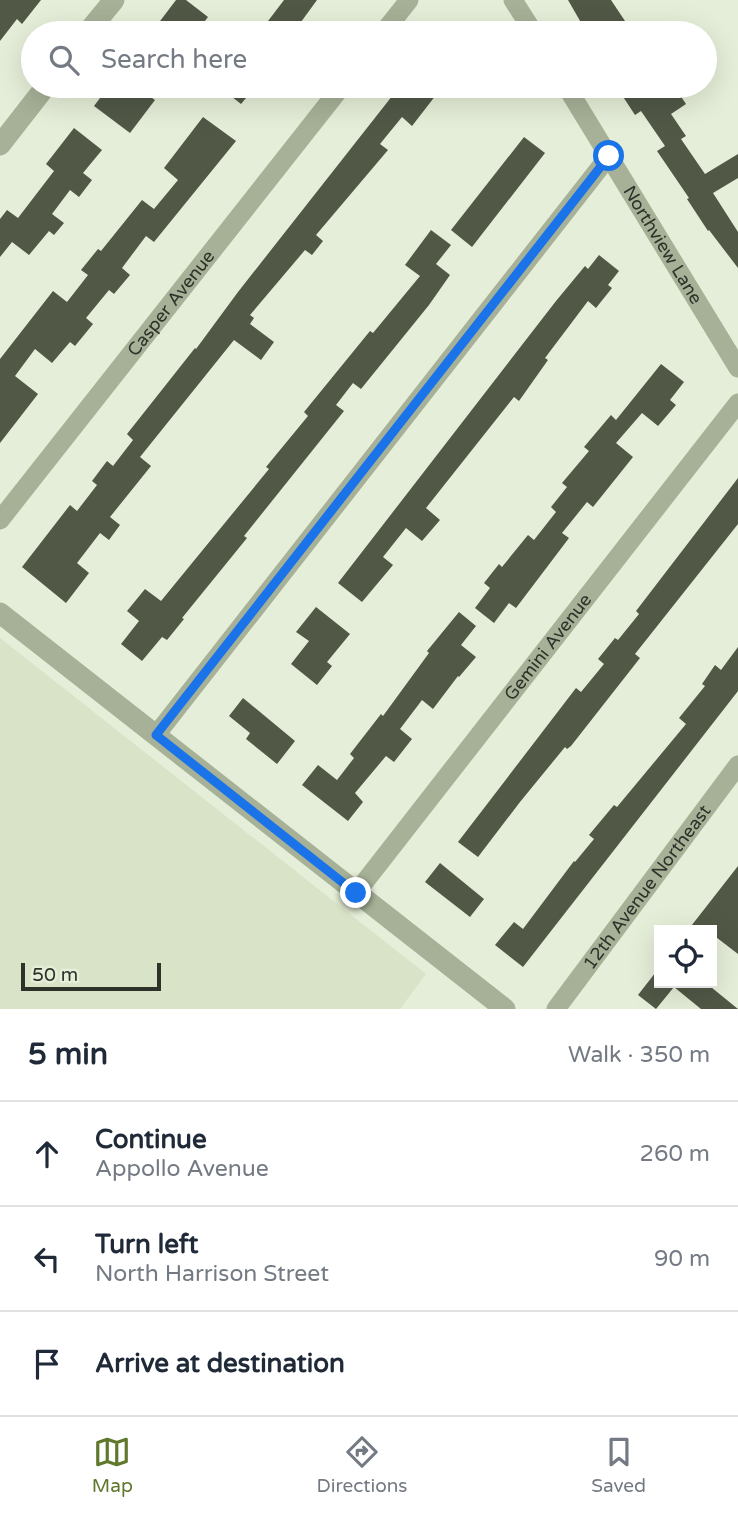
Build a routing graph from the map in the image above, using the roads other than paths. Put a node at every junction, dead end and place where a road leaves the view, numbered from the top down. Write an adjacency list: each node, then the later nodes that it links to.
1 (114, 0): 4 (street)
2 (409, 0): 5 (street)
3 (513, 0): 6 (street)
4 (97, 21)
5 (392, 21)
6 (526, 21)
7 (37, 98): 10 (street)
8 (333, 98): 14 (street, Casper Avenue)
9 (573, 98): 11 (street, Northview Lane)
10 (0, 145)
11 (609, 156): 12 (street, Northview Lane); 16 (street)
12 (738, 368)
13 (738, 403): 18 (street, Gemini Avenue)
14 (0, 520)
15 (0, 613): 16 (street)
16 (156, 735): 18 (street)
17 (738, 765): 20 (street, 12th Avenue Northeast)
18 (356, 893): 19 (street)
19 (505, 1009)
20 (556, 1009)

